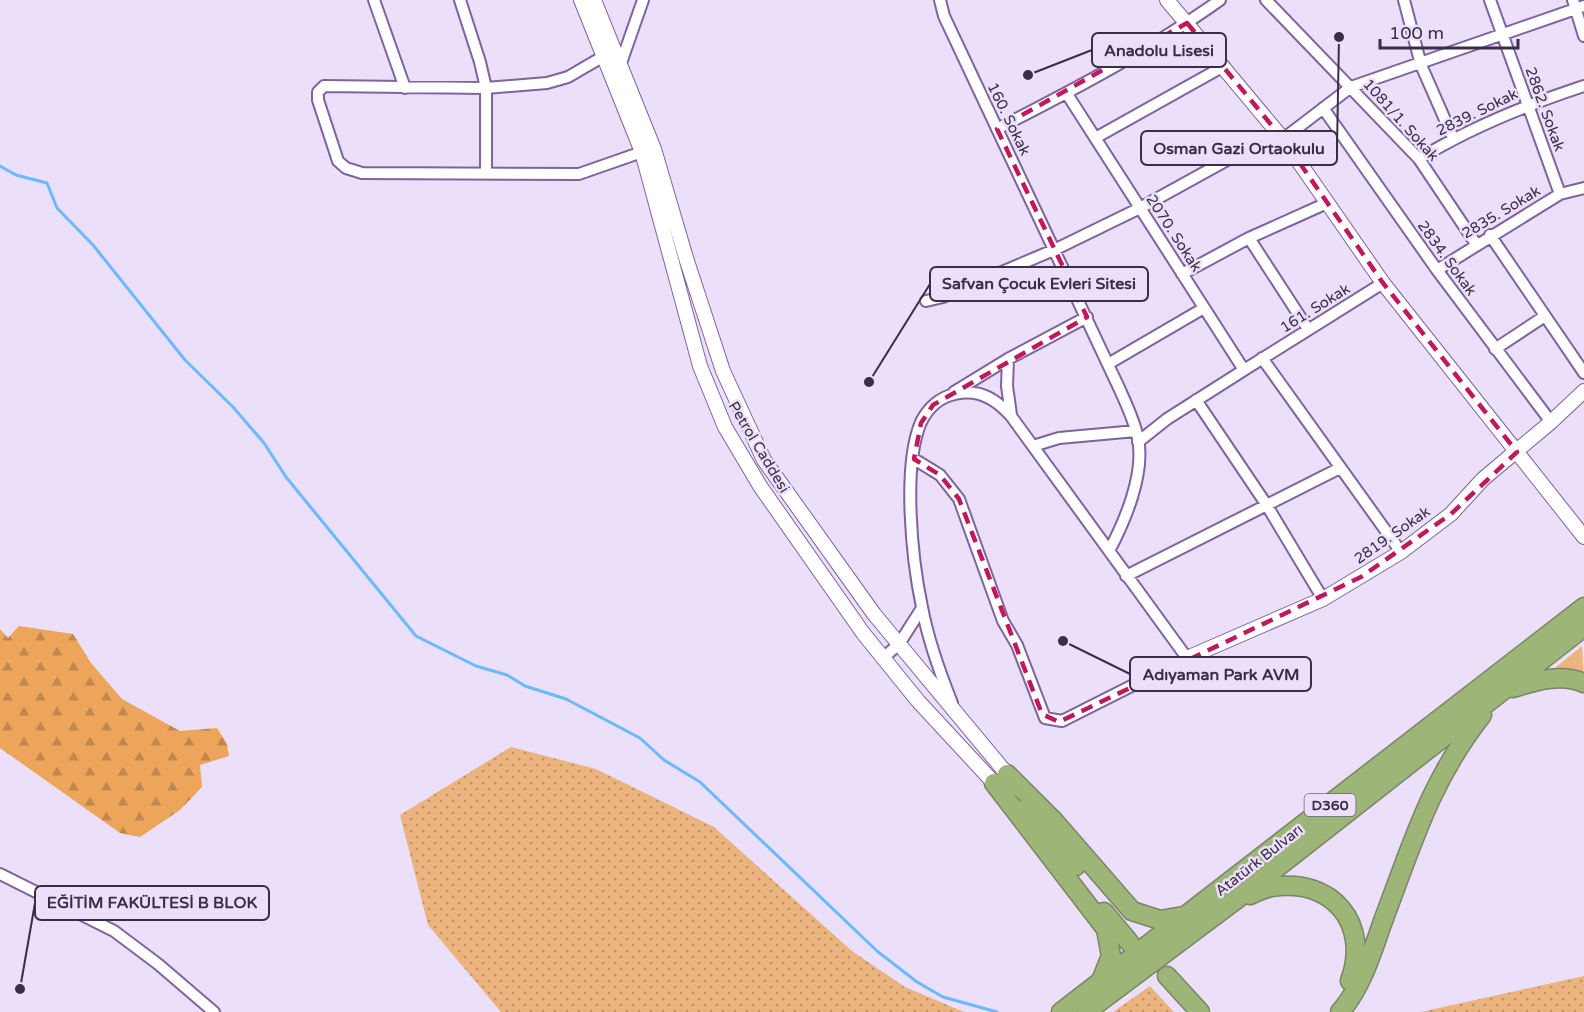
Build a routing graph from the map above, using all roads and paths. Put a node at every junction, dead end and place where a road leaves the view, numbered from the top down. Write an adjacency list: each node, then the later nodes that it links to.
1 (374, 0): 22 (street)
2 (460, 0): 23 (street)
3 (581, 0): 16 (main road, Petrol Caddesi)
4 (594, 0): 17 (main road)
5 (643, 0): 17 (street)
6 (940, 0): 27 (street, 160. Sokak)
7 (1167, 0): 13 (main road)
8 (1220, 0): 13 (street)
9 (1266, 0): 21 (street, 1081/1. Sokak)
10 (1404, 0): 18 (street)
11 (1490, 0): 14 (street, 2862. Sokak)
12 (1578, 5): 14 (street); 15 (street)
13 (1187, 23): 19 (main road); 24 (street)
14 (1503, 36): 18 (street); 25 (street, 2862. Sokak)
15 (1584, 36)
16 (604, 56): 23 (street); 31 (main road, Petrol Caddesi)
17 (621, 63): 75 (main road)
18 (1421, 65): 21 (street); 30 (street)
19 (1224, 66): 28 (main road); 29 (street)
20 (1584, 86): 25 (street, 2839. Sokak)
21 (1351, 87): 26 (street); 32 (street, 1081/1. Sokak)
22 (405, 88): 23 (street); 33 (street)
23 (486, 88): 33 (street)
24 (1066, 94): 27 (street); 29 (street, 2070. Sokak)
25 (1527, 105): 30 (street, 2839. Sokak); 35 (street, 2862. Sokak)
26 (1323, 108): 28 (street); 42 (street, 2834. Sokak)
27 (997, 129): 41 (street, 160. Sokak)
28 (1280, 136): 36 (main road); 37 (street)
29 (1097, 137): 37 (street, 2070. Sokak)
30 (1453, 138): 32 (street, 2839. Sokak)
31 (642, 152): 33 (street); 76 (main road, Petrol Caddesi)
32 (1419, 159): 40 (street, 1081/1. Sokak)
33 (486, 173)
34 (1584, 188): 35 (street, 2835. Sokak)
35 (1560, 194): 38 (street, 2835. Sokak)
36 (1328, 203): 39 (street); 44 (main road)
37 (1140, 208): 41 (street); 43 (street, 2070. Sokak)
38 (1490, 235): 40 (street, 2835. Sokak); 47 (street)
39 (1249, 238): 43 (street); 49 (street)
40 (1476, 244): 42 (street, 2835. Sokak)
41 (1056, 249): 45 (street); 48 (street, 160. Sokak)
42 (1437, 270): 50 (street, 2834. Sokak)
43 (1182, 274): 46 (street, 2070. Sokak)
44 (1383, 283): 49 (street, 161. Sokak); 63 (main road)
45 (926, 301)
46 (1204, 308): 53 (street); 54 (street, 2070. Sokak)
47 (1545, 316): 50 (street); 55 (street)
48 (1087, 317): 52 (street); 53 (street, 160. Sokak)
49 (1308, 329): 51 (street, 161. Sokak)
50 (1496, 349): 60 (street, 2834. Sokak)
51 (1262, 358): 54 (street); 65 (street)
52 (1008, 359): 57 (street); 59 (street)
53 (1108, 364): 61 (street, 160. Sokak)
54 (1244, 370): 58 (street)
55 (1584, 373)
56 (1584, 391): 60 (main road, 2819. Sokak)
57 (942, 399): 59 (street); 64 (street)
58 (1196, 400): 61 (street); 66 (street)
59 (1011, 416): 62 (street)
60 (1551, 422): 63 (main road, 2819. Sokak)
61 (1137, 437): 62 (street); 68 (street)
62 (1033, 446): 68 (street)
63 (1517, 452): 67 (main road); 69 (main road, 2819. Sokak)
64 (914, 459): 73 (street); 77 (street)
65 (1340, 468): 66 (street); 69 (street)
66 (1266, 504): 70 (street); 71 (street)
67 (1584, 537)
68 (1108, 551): 70 (street)
69 (1401, 552): 71 (main road, 2819. Sokak)
70 (1126, 576): 77 (street)
71 (1323, 599): 77 (main road, 2819. Sokak)
72 (1584, 607): 87 (highway, Atatürk Bulvarı / D360)
73 (922, 609): 75 (street); 78 (street)
74 (1584, 628): 81 (highway, Atatürk Bulvarı / D360)
75 (899, 644): 76 (street); 79 (main road)
76 (883, 658): 82 (main road, Petrol Caddesi)
77 (1187, 658)
78 (939, 667): 79 (street); 83 (street)
79 (930, 679): 82 (street); 83 (main road)
80 (1584, 683): 81 (highway)
81 (1500, 692): 86 (highway, Atatürk Bulvarı / D360); 95 (highway)
82 (912, 694): 84 (main road, Petrol Caddesi)
83 (954, 709): 84 (main road)
84 (1000, 779): 87 (highway); 88 (highway); 89 (highway)
85 (0, 874): 91 (street)
86 (1237, 899): 90 (highway, Atatürk Bulvarı / D360); 94 (highway)
87 (1190, 913): 89 (highway, Atatürk Bulvarı / D360)
88 (1132, 939)
89 (1101, 981): 90 (highway, Atatürk Bulvarı / D360)
90 (1074, 1009)
91 (214, 1012)
92 (1190, 1012): 93 (highway)
93 (1200, 1012)
94 (1329, 1012)
95 (1340, 1012)

